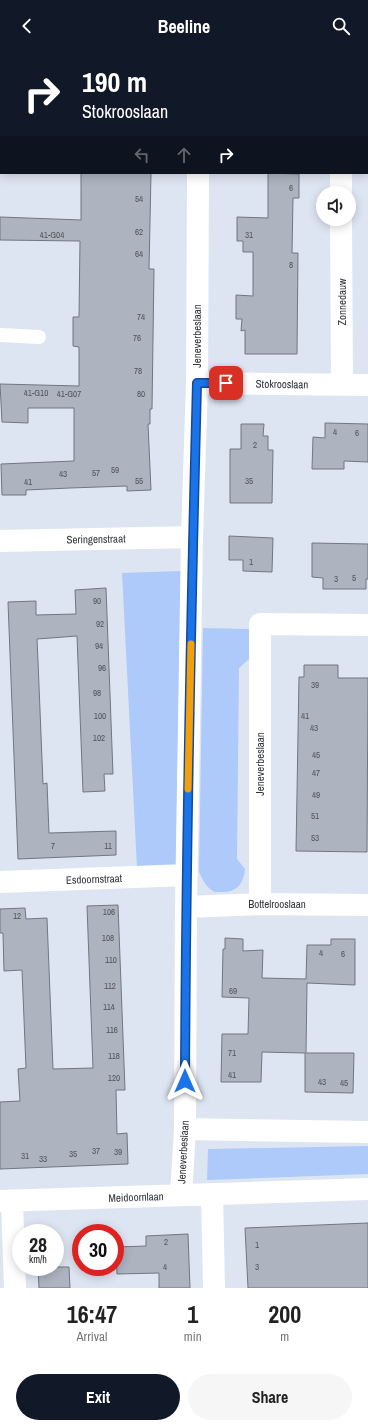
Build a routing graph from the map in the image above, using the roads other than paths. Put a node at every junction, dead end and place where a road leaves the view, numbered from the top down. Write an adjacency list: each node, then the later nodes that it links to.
1 (198, 174): 7 (street, Jeneverbeslaan)
2 (341, 174): 3 (street)
3 (341, 186)
4 (342, 226): 8 (street, Zonnedauw)
5 (0, 335): 6 (lane)
6 (39, 337)
7 (197, 383): 8 (street, Stokrooslaan); 10 (street, Jeneverbeslaan)
8 (342, 384): 9 (street, Stokrooslaan)
9 (368, 385)
10 (192, 537): 11 (street, Seringenstraat); 13 (street, Jeneverbeslaan)
11 (0, 541)
12 (368, 625): 15 (street, Jeneverbeslaan)
13 (187, 875): 14 (street, Esdoornstraat); 17 (street, Jeneverbeslaan)
14 (0, 882)
15 (260, 904): 16 (street, Bottelrooslaan); 17 (street, Bottelrooslaan)
16 (368, 905)
17 (186, 906): 18 (street, Jeneverbeslaan)
18 (184, 1129): 19 (street); 22 (street, Jeneverbeslaan)
19 (368, 1132)
20 (368, 1189): 21 (street, Meidoornlaan)
21 (212, 1194): 22 (street, Meidoornlaan); 25 (street)
22 (181, 1195): 23 (street, Meidoornlaan)
23 (6, 1201): 24 (street)
24 (16, 1288)
25 (214, 1288)

